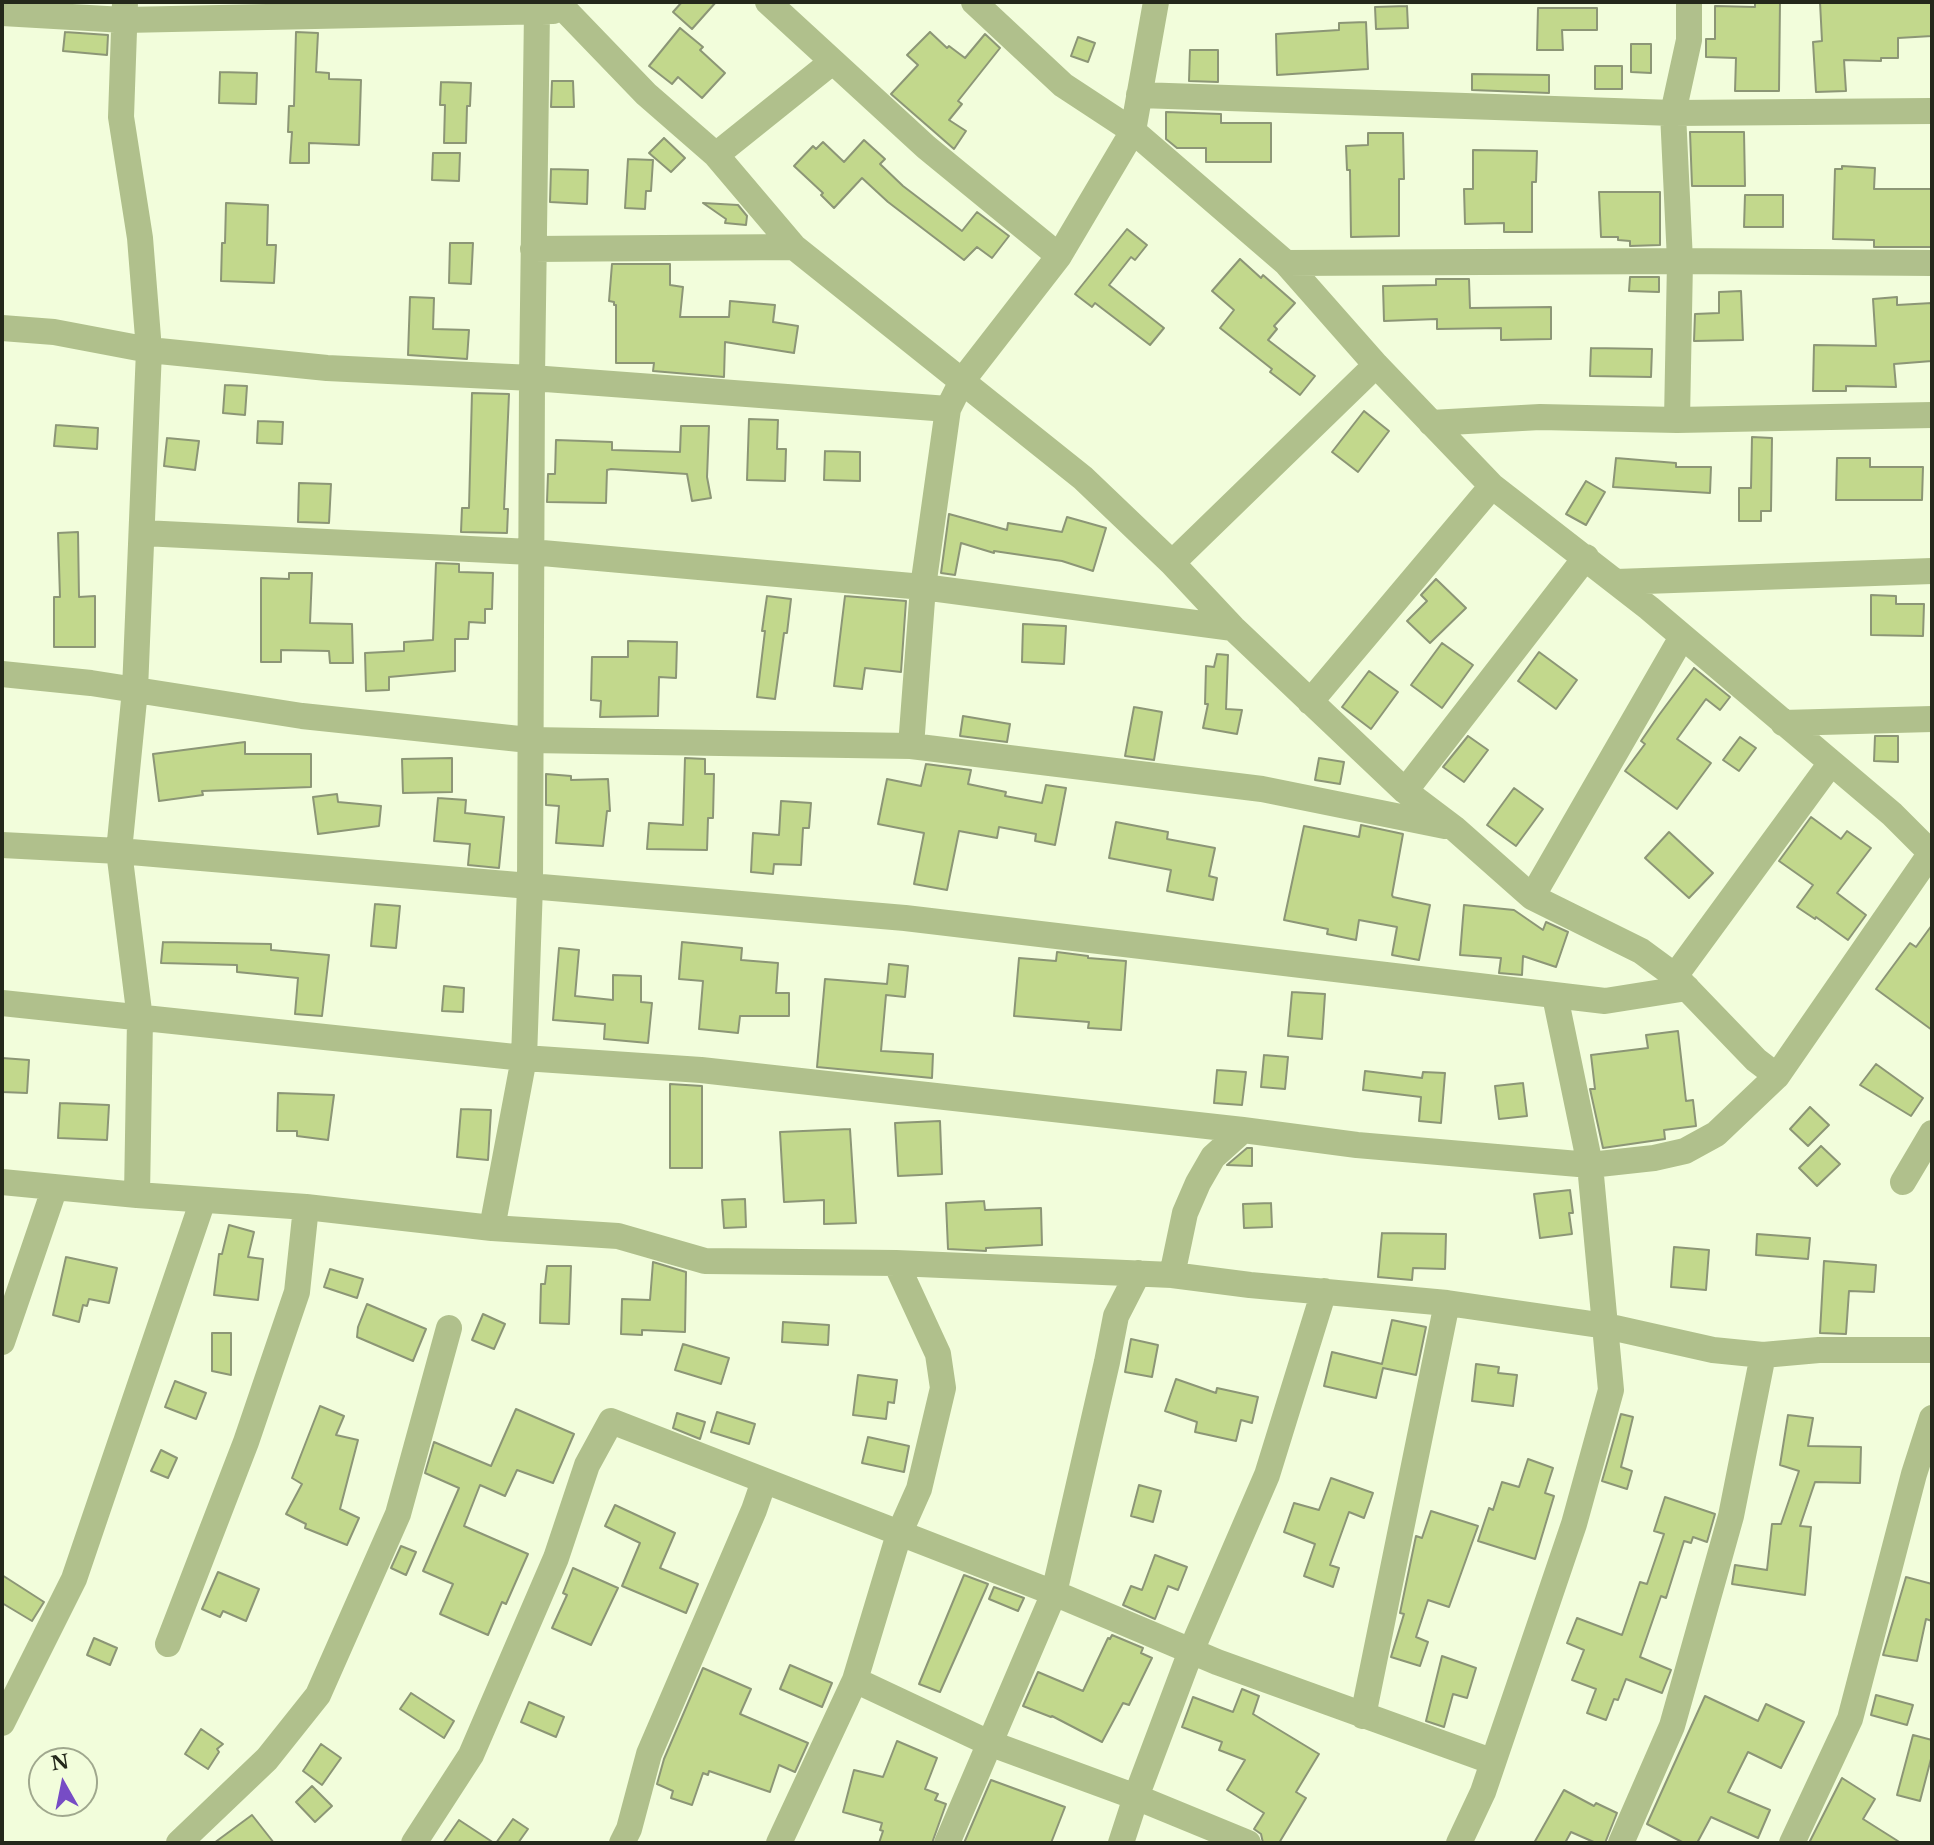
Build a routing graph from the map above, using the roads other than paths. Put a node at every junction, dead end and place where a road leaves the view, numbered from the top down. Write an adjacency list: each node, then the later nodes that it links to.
1 (768, 2): 8 (street)
2 (974, 2): 12 (street)
3 (1156, 2): 9 (street)
4 (1689, 2): 11 (street)
5 (552, 8): 6 (street); 13 (street); 15 (street)
6 (124, 11): 7 (street); 21 (street)
7 (2, 13)
8 (832, 62): 13 (street); 16 (street)
9 (1139, 95): 11 (street); 12 (street)
10 (1932, 111): 11 (street)
11 (1673, 113): 17 (street)
12 (1133, 131): 16 (street); 18 (street)
13 (716, 155): 14 (street)
14 (794, 247): 15 (street); 24 (street)
15 (533, 249): 23 (street)
16 (1059, 256): 24 (street)
17 (1679, 261): 18 (street); 19 (street); 27 (street)
18 (1286, 263): 22 (street)
19 (1932, 263)
20 (2, 328): 21 (street)
21 (149, 350): 23 (street); 30 (street)
22 (1376, 365): 28 (street); 33 (street)
23 (531, 378): 25 (street); 31 (street)
24 (962, 382): 25 (street); 33 (street)
25 (948, 409): 36 (street)
26 (1932, 415): 27 (street)
27 (1677, 420): 28 (street)
28 (1431, 423): 29 (street)
29 (1492, 486): 32 (street); 41 (street)
30 (143, 533): 31 (street); 40 (street)
31 (531, 552): 36 (street); 44 (street)
32 (1586, 557): 35 (street); 47 (street)
33 (1172, 563): 37 (street)
34 (1932, 571): 35 (street)
35 (1616, 582): 38 (street)
36 (923, 587): 37 (street); 45 (street)
37 (1233, 628): 41 (street)
38 (1682, 637): 43 (street); 53 (street)
39 (2, 674): 40 (street)
40 (135, 690): 44 (street); 50 (street)
41 (1310, 702): 47 (street)
42 (1932, 719): 43 (street)
43 (1783, 723): 46 (street)
44 (529, 740): 45 (street); 52 (street)
45 (911, 746): 48 (street)
46 (1831, 763): 51 (street); 54 (street)
47 (1405, 791): 48 (street)
48 (1454, 828): 53 (street)
49 (2, 845): 50 (street)
50 (119, 851): 52 (street); 57 (street)
51 (1932, 853): 59 (street)
52 (530, 884): 55 (street); 58 (street)
53 (1532, 897): 54 (street)
54 (1681, 982): 55 (street); 59 (street)
55 (1555, 996): 62 (street)
56 (2, 1003): 57 (street)
57 (140, 1019): 58 (street); 66 (street)
58 (524, 1058): 60 (street); 69 (street)
59 (1777, 1076): 62 (street)
60 (1243, 1130): 62 (street); 72 (street)
61 (1932, 1133): 64 (street)
62 (1590, 1165): 75 (street)
63 (2, 1182): 65 (street)
64 (1903, 1182)
65 (55, 1187): 66 (street); 77 (street)
66 (137, 1195): 67 (street)
67 (203, 1200): 68 (street); 88 (street)
68 (306, 1207): 69 (street); 84 (street)
69 (492, 1228): 70 (street)
70 (896, 1263): 71 (street); 82 (street)
71 (1138, 1273): 72 (street); 83 (street)
72 (1172, 1275): 73 (street)
73 (1324, 1291): 74 (street); 85 (street)
74 (1447, 1303): 75 (street); 87 (street)
75 (1606, 1326): 79 (street); 90 (street)
76 (449, 1328): 92 (street)
77 (2, 1342)
78 (1932, 1350): 79 (street)
79 (1763, 1355): 100 (street)
80 (1932, 1418): 101 (street)
81 (764, 1481): 82 (street); 93 (street); 94 (street)
82 (899, 1534): 83 (street); 86 (street)
83 (1054, 1593): 85 (street); 89 (street)
84 (168, 1644)
85 (1191, 1651): 87 (street); 91 (street)
86 (855, 1680): 89 (street); 95 (street)
87 (1363, 1716): 90 (street)
88 (2, 1723)
89 (989, 1743): 91 (street); 96 (street)
90 (1491, 1761): 99 (street)
91 (1136, 1797): 97 (street); 98 (street)
92 (178, 1843)
93 (414, 1843)
94 (622, 1843)
95 (779, 1843)
96 (947, 1843)
97 (1121, 1843)
98 (1248, 1843)
99 (1459, 1843)
100 (1621, 1843)
101 (1792, 1843)

